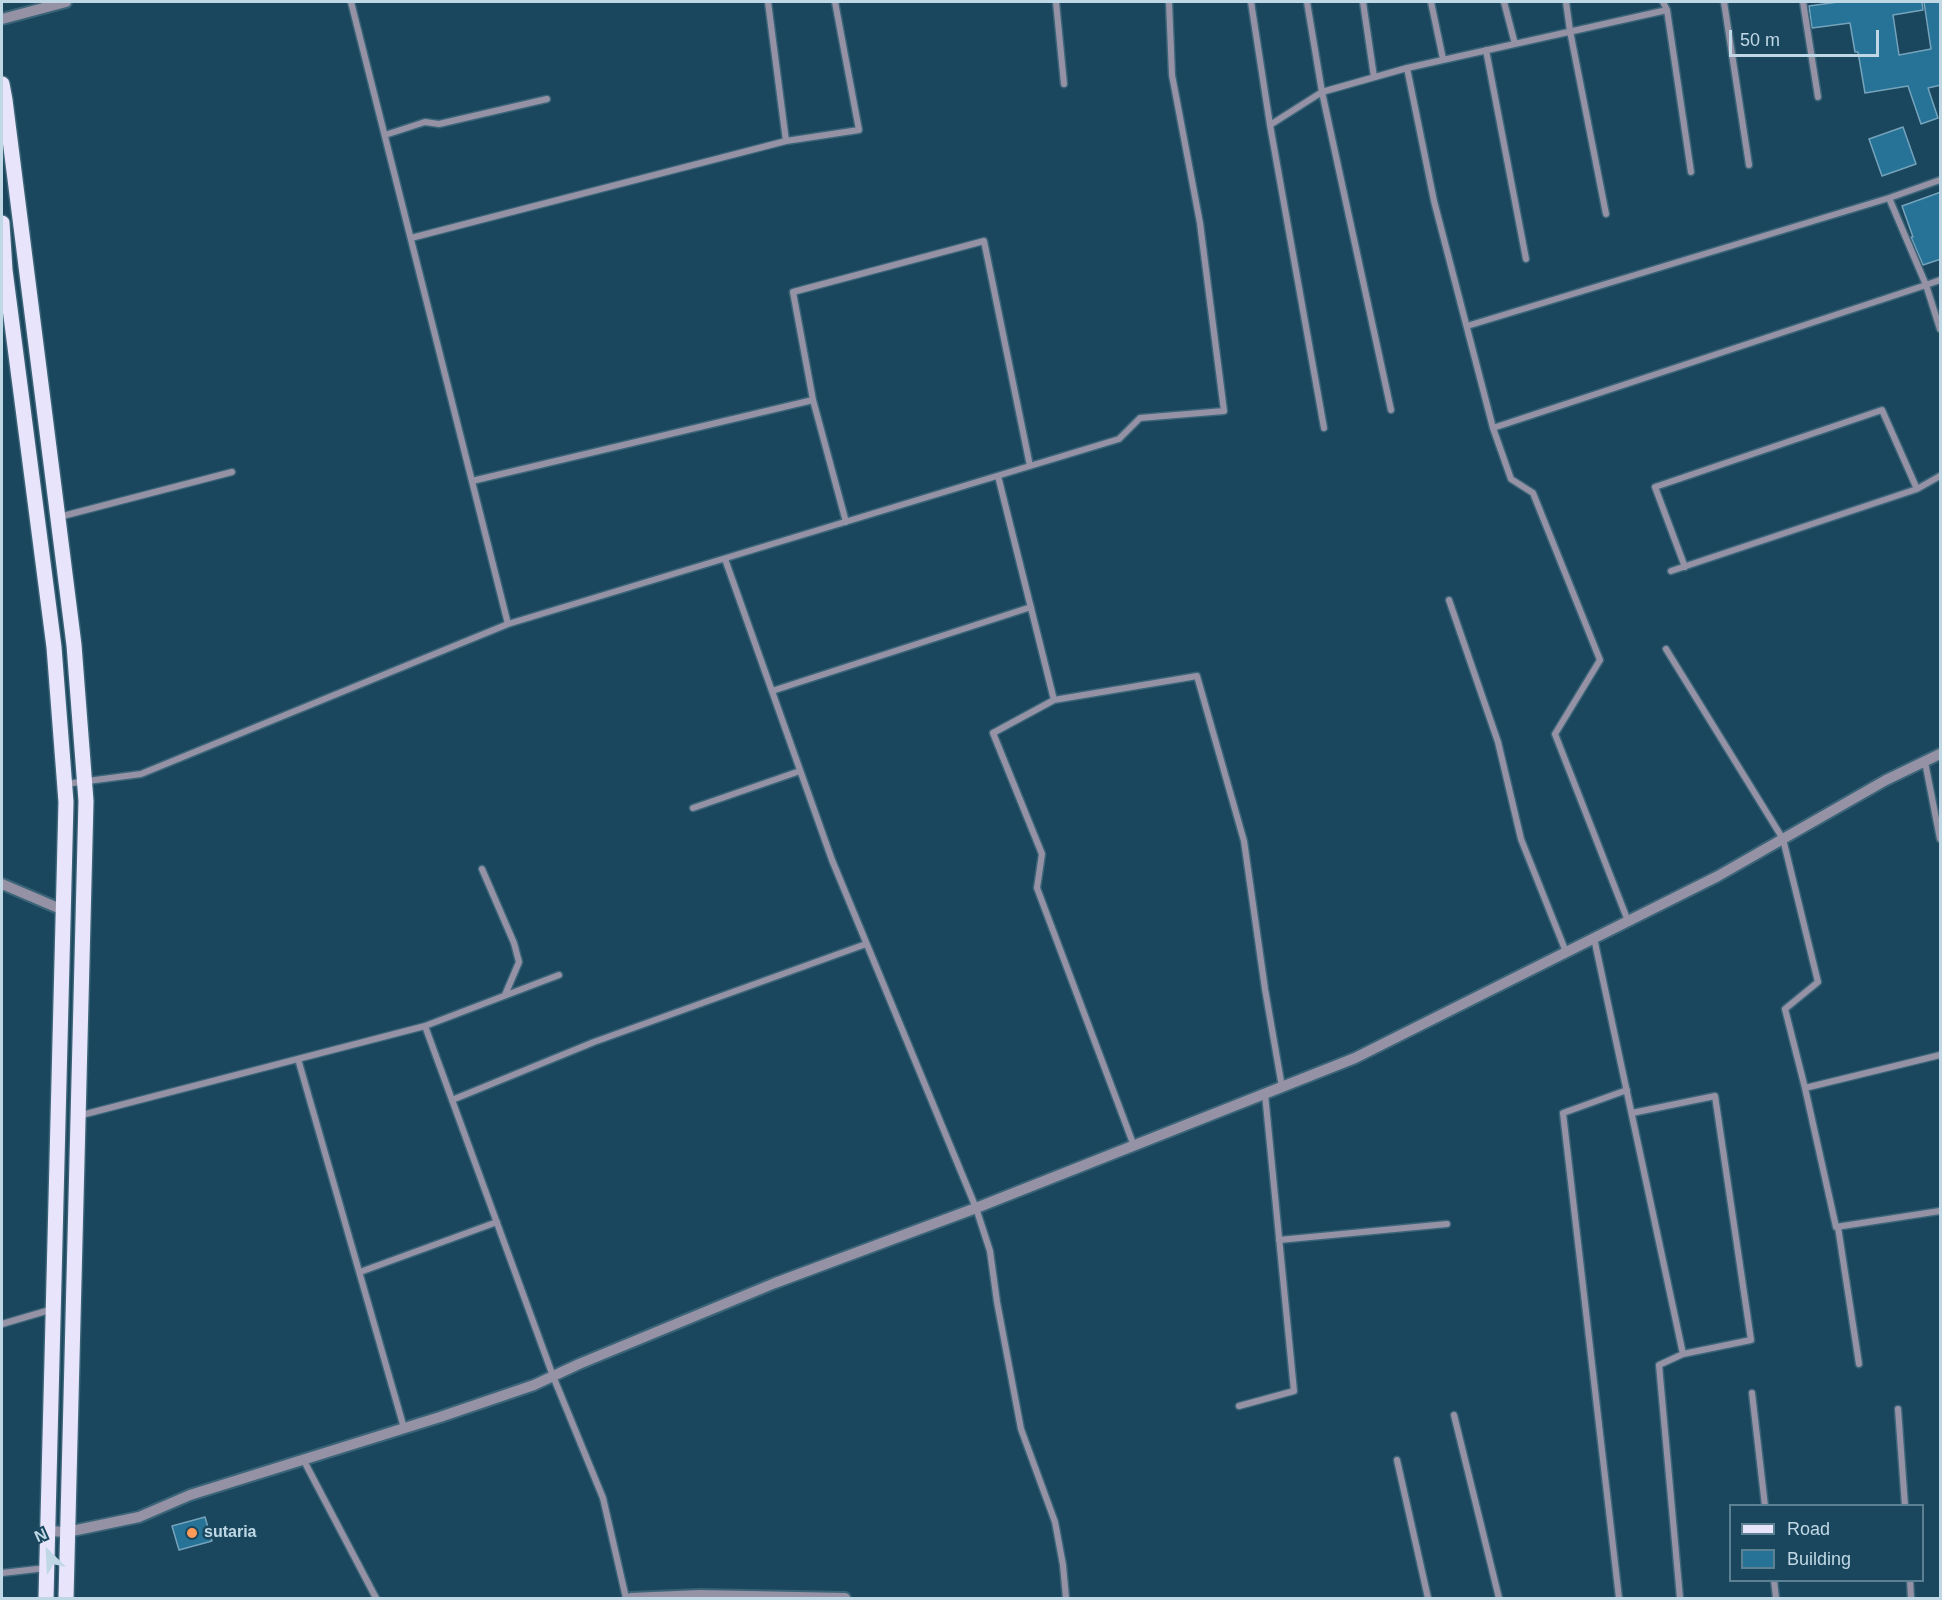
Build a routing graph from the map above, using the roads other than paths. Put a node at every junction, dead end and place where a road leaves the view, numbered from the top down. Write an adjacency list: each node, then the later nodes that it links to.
1 (66, 2): 17 (street)
2 (351, 2): 31 (street)
3 (768, 2): 32 (street)
4 (835, 2): 32 (street)
5 (1056, 2): 25 (street)
6 (1170, 2): 50 (street)
7 (1251, 2): 30 (street)
8 (1307, 2): 26 (street)
9 (1363, 2): 23 (street)
10 (1431, 2): 21 (street)
11 (1504, 2): 19 (street)
12 (1566, 2): 18 (street)
13 (1663, 2): 16 (street)
14 (1724, 2): 33 (street)
15 (1803, 2): 27 (street)
16 (1667, 10): 18 (street); 34 (street)
17 (2, 19)
18 (1570, 32): 19 (street); 37 (street)
19 (1515, 44): 20 (street)
20 (1486, 50): 21 (street); 40 (street)
21 (1443, 59): 22 (street)
22 (1407, 68): 23 (street); 44 (street)
23 (1374, 77): 26 (street)
24 (2, 84): 29 (main road)
25 (1065, 84)
26 (1322, 92): 30 (street); 47 (street)
27 (1818, 97)
28 (547, 99): 31 (street)
29 (3, 100): 56 (main road)
30 (1270, 125): 48 (street)
31 (385, 135): 39 (street)
32 (786, 141): 39 (street)
33 (1749, 165)
34 (1691, 172)
35 (1941, 180): 36 (street)
36 (1889, 198): 43 (street); 44 (street)
37 (1606, 214)
38 (2, 223): 41 (main road)
39 (411, 238): 54 (street)
40 (1526, 259)
41 (3, 271): 71 (main road)
42 (1941, 280): 43 (street)
43 (1926, 285): 45 (street); 49 (street)
44 (1467, 326): 49 (street)
45 (1941, 329)
46 (813, 400): 50 (street); 54 (street); 57 (street)
47 (1391, 410)
48 (1324, 428)
49 (1493, 428): 79 (street)
50 (1030, 466): 52 (street)
51 (232, 472): 56 (street)
52 (998, 476): 57 (street); 62 (street)
53 (1941, 476): 55 (street)
54 (472, 481): 63 (street)
55 (1917, 489): 59 (street); 59 (street)
56 (58, 517): 70 (main road)
57 (846, 522): 58 (street)
58 (725, 558): 63 (street); 65 (street)
59 (1685, 567): 60 (street)
60 (1671, 571)
61 (1449, 600): 82 (street)
62 (1031, 607): 65 (street); 66 (street)
63 (508, 624): 70 (street)
64 (1666, 649): 73 (street)
65 (772, 691): 69 (street)
66 (1054, 700): 88 (street); 95 (street)
67 (1941, 754): 68 (street)
68 (1925, 762): 73 (street); 74 (street)
69 (800, 771): 72 (street); 81 (street)
70 (85, 782): 71 (street); 78 (main road)
71 (65, 784): 77 (main road)
72 (693, 808)
73 (1783, 839): 79 (street); 89 (street)
74 (1941, 839)
75 (482, 869): 84 (street)
76 (2, 884): 77 (street)
77 (63, 910): 78 (main road); 103 (main road)
78 (83, 912): 94 (main road)
79 (1628, 921): 80 (street)
80 (1594, 938): 82 (street); 90 (street)
81 (866, 944): 92 (street); 96 (street)
82 (1566, 952): 88 (street)
83 (559, 975): 84 (street)
84 (505, 995): 85 (street)
85 (425, 1026): 87 (street); 92 (street)
86 (1941, 1055): 89 (street)
87 (298, 1059): 94 (street); 102 (street)
88 (1282, 1087): 91 (street)
89 (1805, 1088): 100 (street)
90 (1627, 1090): 93 (street); 132 (street)
91 (1264, 1094): 95 (street); 101 (street)
92 (452, 1100): 98 (street)
93 (1632, 1113): 105 (street); 105 (street)
94 (78, 1116): 118 (main road)
95 (1134, 1146): 96 (street)
96 (976, 1208): 107 (street); 129 (street)
97 (1941, 1211): 100 (street)
98 (497, 1222): 102 (street); 107 (street)
99 (1447, 1224): 101 (street)
100 (1838, 1227): 106 (street)
101 (1279, 1240): 109 (street)
102 (360, 1272): 112 (street)
103 (53, 1309): 104 (street); 117 (main road)
104 (2, 1324)
105 (1683, 1354): 133 (street)
106 (1859, 1364)
107 (553, 1376): 112 (street); 126 (street)
108 (1752, 1393): 115 (street)
109 (1239, 1407)
110 (1899, 1409): 116 (street)
111 (1454, 1415): 131 (street)
112 (404, 1428): 113 (street)
113 (303, 1458): 118 (street); 125 (street)
114 (1398, 1460): 130 (street)
115 (1765, 1504)
116 (1905, 1504)
117 (48, 1532): 118 (street); 119 (main road)
118 (68, 1532): 124 (main road)
119 (46, 1568): 120 (street); 123 (main road)
120 (2, 1573)
121 (1774, 1582): 134 (street)
122 (1910, 1582): 135 (street)
123 (45, 1599)
124 (66, 1599)
125 (376, 1599)
126 (626, 1599)
127 (631, 1599): 128 (street)
128 (845, 1599)
129 (1066, 1599)
130 (1428, 1599)
131 (1498, 1599)
132 (1619, 1599)
133 (1680, 1599)
134 (1776, 1599)
135 (1911, 1599)

